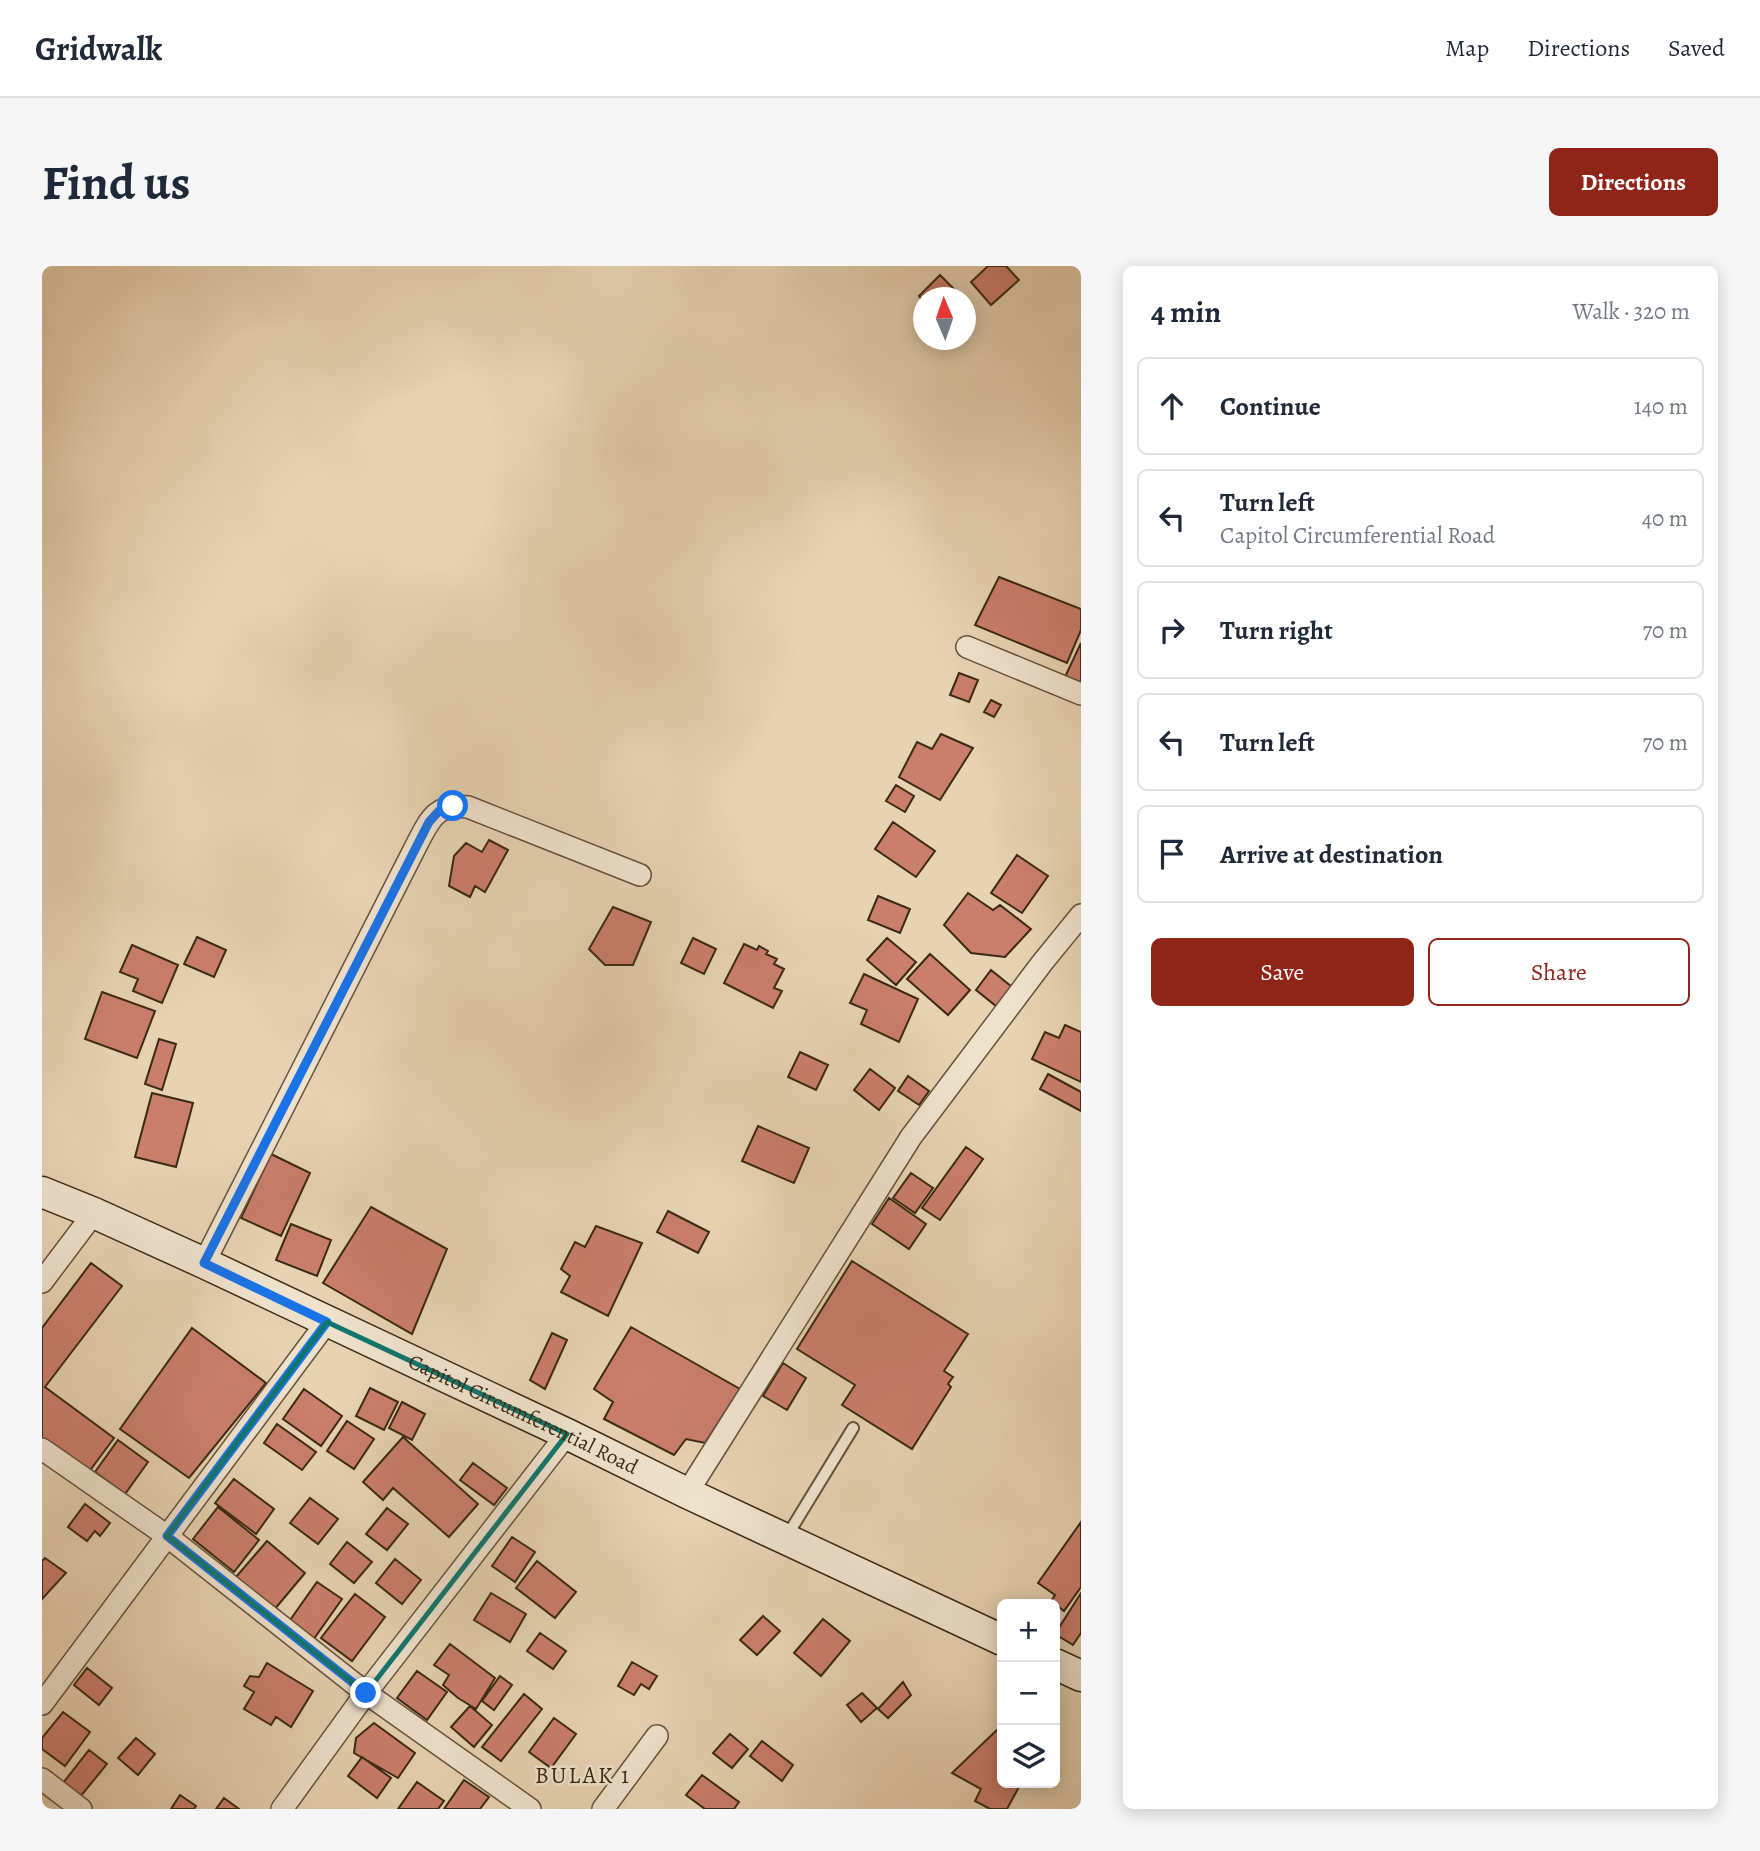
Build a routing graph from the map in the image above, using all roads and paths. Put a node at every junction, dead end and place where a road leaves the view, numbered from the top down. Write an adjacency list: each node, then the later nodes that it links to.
1 (967, 647): 2 (street)
2 (1081, 694)
3 (639, 875): 7 (street)
4 (1081, 915): 13 (street)
5 (42, 1192): 6 (main road, Capitol Circumferential Road)
6 (94, 1213): 7 (main road, Capitol Circumferential Road); 8 (street)
7 (204, 1263): 9 (main road, Capitol Circumferential Road)
8 (42, 1282)
9 (327, 1322): 11 (main road, Capitol Circumferential Road); 14 (street)
10 (853, 1428): 15 (lane)
11 (567, 1434): 13 (main road, Capitol Circumferential Road); 19 (street)
12 (42, 1448): 14 (street)
13 (687, 1493): 15 (main road, Capitol Circumferential Road)
14 (167, 1536): 19 (street); 20 (street)
15 (785, 1539): 16 (main road, Capitol Circumferential Road)
16 (997, 1638)
17 (1060, 1666): 18 (main road)
18 (1081, 1676)
19 (366, 1693): 24 (street); 25 (street)
20 (42, 1704)
21 (657, 1736): 26 (street)
22 (42, 1779): 23 (street)
23 (81, 1809)
24 (282, 1809)
25 (530, 1809)
26 (603, 1809)

